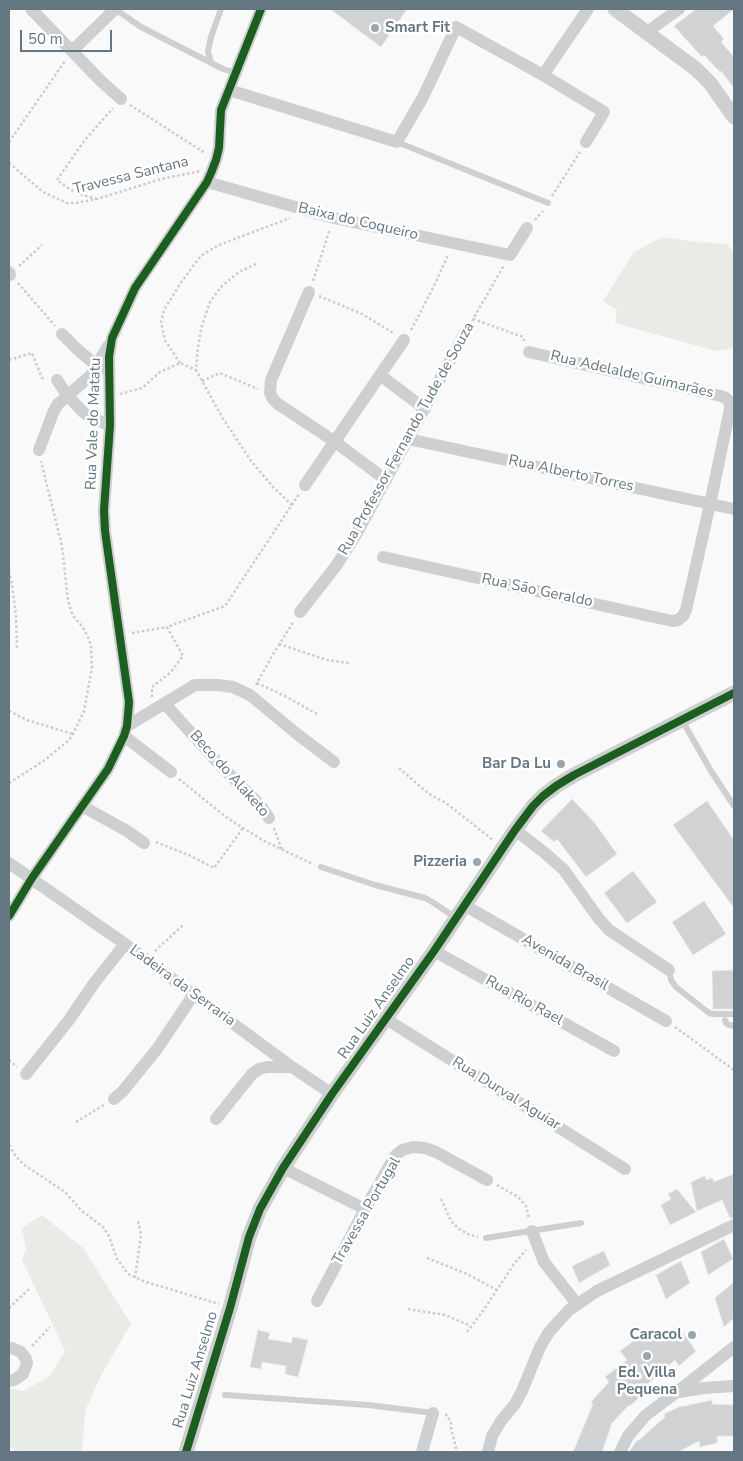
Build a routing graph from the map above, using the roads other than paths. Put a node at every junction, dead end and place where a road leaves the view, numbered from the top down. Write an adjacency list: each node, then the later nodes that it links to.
1 (31, 9): 9 (street)
2 (115, 9): 9 (street); 10 (lane)
3 (221, 9): 10 (lane)
4 (261, 9): 11 (street, Rua Vale do Matatu)
5 (588, 9): 12 (street)
6 (615, 9): 8 (street)
7 (679, 9): 8 (street)
8 (647, 32): 15 (street)
9 (72, 51): 14 (street)
10 (211, 63): 11 (lane)
11 (236, 73): 13 (street, Rua Vale do Matatu)
12 (543, 74): 16 (street); 17 (street)
13 (229, 90): 16 (street); 18 (street, Rua Vale do Matatu)
14 (121, 99)
15 (733, 111)
16 (397, 142): 19 (lane)
17 (586, 142)
18 (209, 177): 20 (street, Baixa do Coqueiro); 24 (street, Rua Vale do Matatu)
19 (548, 203)
20 (527, 228)
21 (310, 292): 35 (street)
22 (466, 331): 32 (street, Rua Professor Fernando Tude de Souza)
23 (62, 334): 27 (street)
24 (112, 338): 27 (street); 28 (street, Rua Vale do Matatu)
25 (404, 340): 29 (street)
26 (529, 352): 39 (street, Rua Adelalde Guimarães)
27 (96, 366): 28 (street); 31 (street)
28 (109, 375): 33 (street, Rua Vale do Matatu)
29 (380, 375): 32 (street); 35 (street)
30 (56, 380): 31 (street)
31 (67, 396): 33 (street); 36 (street)
32 (425, 409): 34 (street, Rua Professor Fernando Tude de Souza)
33 (110, 425): 47 (street, Rua Vale do Matatu)
34 (408, 440): 37 (street, Rua Professor Fernando Tude de Souza); 39 (street, Rua Alberto Torres)
35 (334, 441): 37 (street); 38 (street)
36 (39, 450)
37 (386, 480): 43 (street, Rua Professor Fernando Tude de Souza)
38 (305, 485)
39 (710, 504): 40 (street, Rua Alberto Torres); 42 (street, Rua Adelalde Guimarães)
40 (734, 509)
41 (383, 557): 42 (street, Rua Sāo Geraldo)
42 (686, 610)
43 (300, 612)
44 (734, 693): 46 (street, Rua Luiz Anselmo)
45 (165, 704): 47 (street); 48 (street); 52 (street, Beco do Alaketo)
46 (682, 720): 51 (lane); 53 (street, Rua Luiz Anselmo)
47 (126, 731): 49 (street); 50 (street)
48 (334, 762)
49 (170, 772)
50 (82, 806): 54 (street); 57 (street)
51 (734, 806)
52 (269, 818)
53 (515, 830): 58 (street, Rua Luiz Anselmo); 63 (street)
54 (144, 844)
55 (9, 863): 57 (street, Ladeira da Serraria)
56 (321, 867): 60 (lane)
57 (32, 878): 59 (street); 61 (street, Ladeira da Serraria)
58 (464, 905): 60 (street, Rua Luiz Anselmo); 68 (street, Avenida Brasil)
59 (9, 916)
60 (456, 918): 62 (street, Rua Luiz Anselmo)
61 (125, 944): 64 (street, Ladeira da Serraria); 72 (street)
62 (434, 951): 66 (street, Rua Luiz Anselmo); 70 (street, Rua Rio Rael)
63 (669, 970): 65 (lane)
64 (194, 994): 71 (street, Ladeira da Serraria); 74 (street)
65 (734, 1014)
66 (386, 1019): 73 (street, Rua Luiz Anselmo); 77 (street, Rua Durval Aguiar)
67 (726, 1020): 69 (lane)
68 (666, 1021)
69 (734, 1026)
70 (614, 1051)
71 (292, 1067): 73 (street, Ladeira da Serraria); 75 (street)
72 (26, 1074)
73 (332, 1094): 76 (street, Rua Luiz Anselmo)
74 (114, 1099)
75 (216, 1119)
76 (283, 1168): 79 (street); 93 (street, Rua Luiz Anselmo)
77 (625, 1169)
78 (487, 1180): 79 (street, Travessa Portugal)
79 (365, 1208): 84 (street, Travessa Portugal)
80 (581, 1223): 82 (lane)
81 (734, 1225): 85 (street)
82 (533, 1235): 83 (lane); 85 (street)
83 (486, 1238)
84 (317, 1301)
85 (576, 1304): 95 (street)
86 (734, 1347): 90 (street)
87 (9, 1348): 88 (street)
88 (9, 1381)
89 (734, 1386): 90 (street)
90 (677, 1392): 96 (street)
91 (224, 1395): 92 (lane)
92 (433, 1413): 94 (street)
93 (186, 1452)
94 (422, 1452)
95 (488, 1452)
96 (620, 1452)

